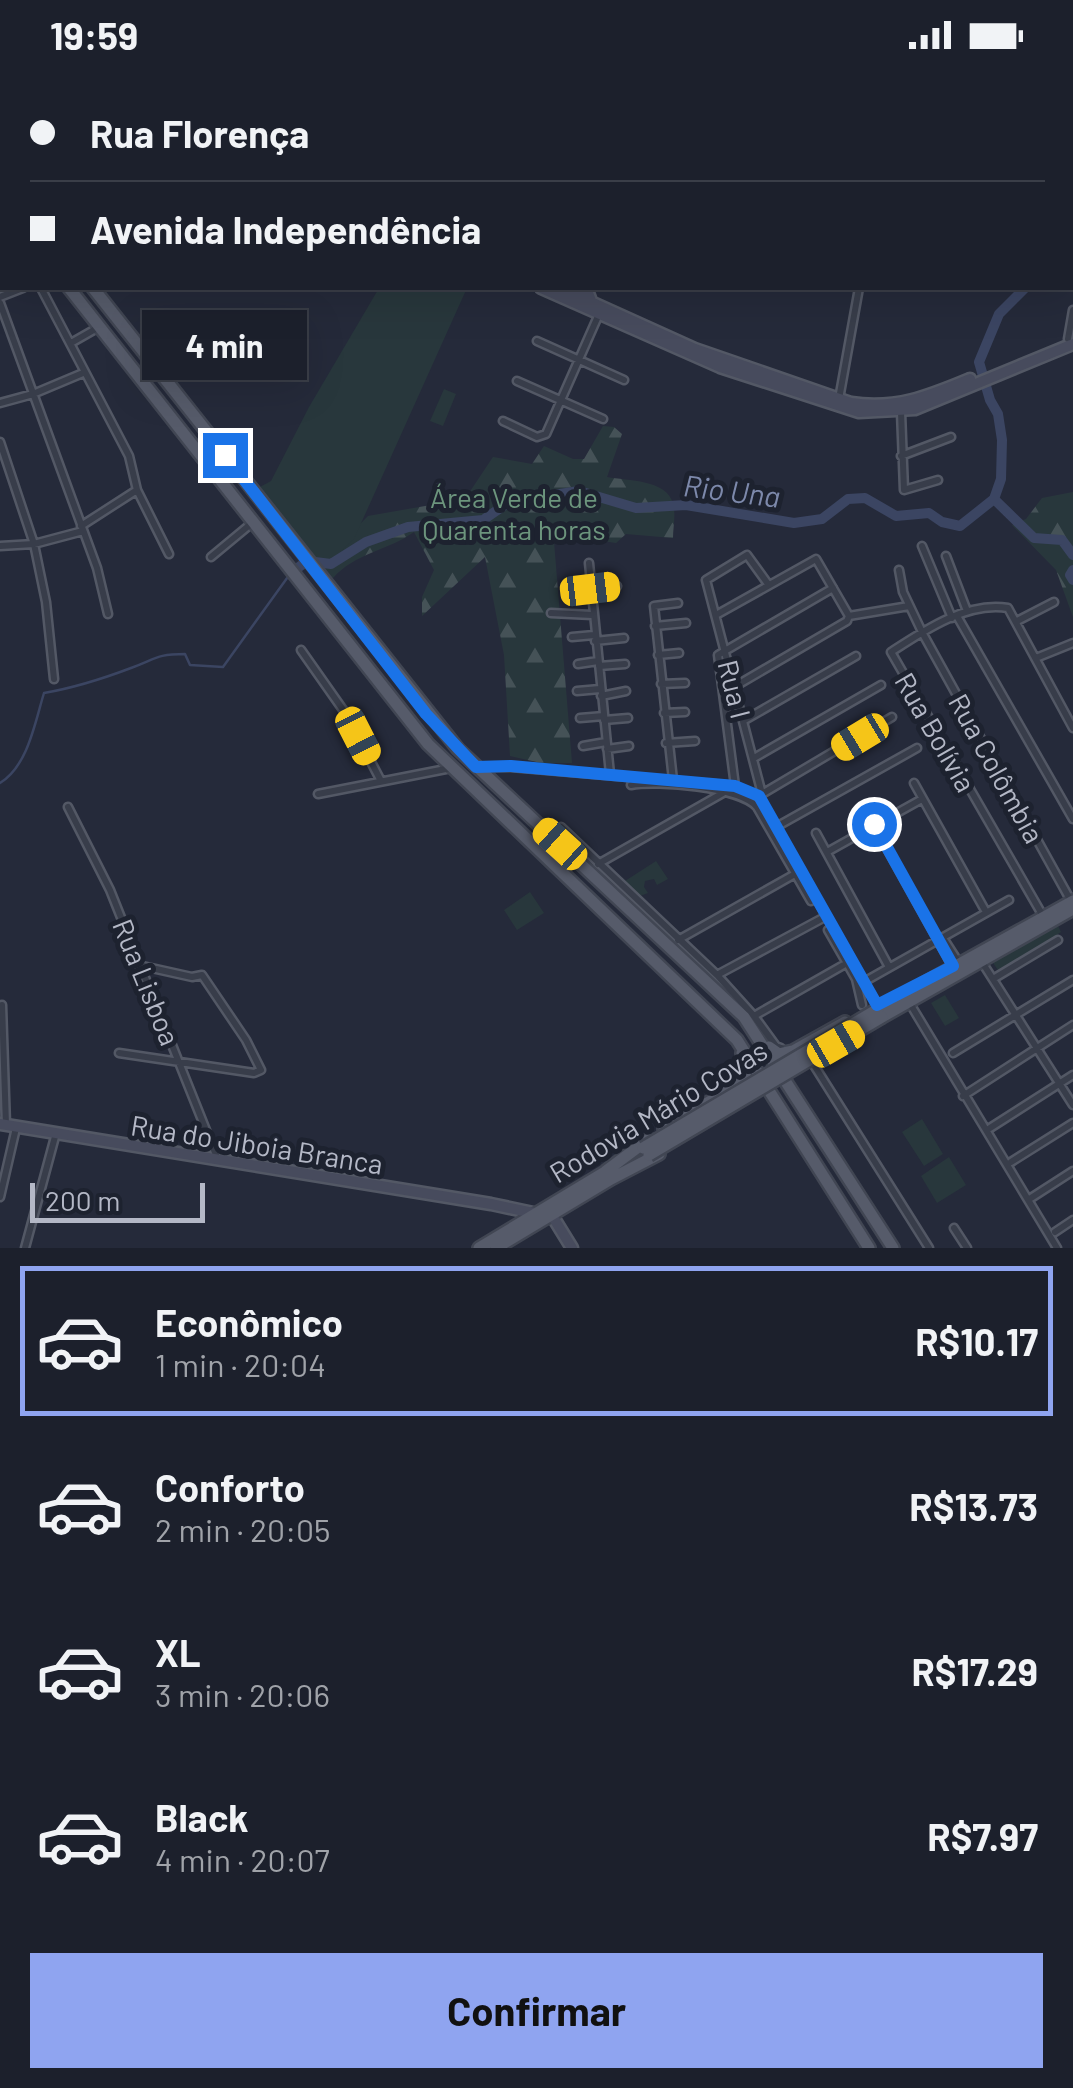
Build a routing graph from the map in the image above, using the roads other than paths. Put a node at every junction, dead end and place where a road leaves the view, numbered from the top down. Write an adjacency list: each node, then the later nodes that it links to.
1 (42, 290): 15 (street)
2 (72, 290): 12 (main road)
3 (95, 290): 98 (main road)
4 (546, 290): 11 (main road)
5 (565, 290): 9 (main road)
6 (583, 290): 9 (main road)
7 (859, 290): 22 (street)
8 (0, 300): 21 (street)
9 (592, 302): 22 (main road)
10 (1073, 310): 13 (street)
11 (599, 314): 16 (street); 25 (main road)
12 (99, 326): 15 (street); 33 (main road)
13 (1071, 340): 20 (main road)
14 (537, 341): 16 (street)
15 (71, 343): 17 (street)
16 (578, 360): 18 (street); 23 (street)
17 (83, 373): 21 (street); 32 (street)
18 (624, 380)
19 (518, 381): 23 (street)
20 (975, 381): 22 (main road); 25 (main road)
21 (33, 394): 24 (street); 34 (street)
22 (838, 400)
23 (561, 401): 26 (street); 27 (street)
24 (0, 403)
25 (901, 412): 30 (street)
26 (603, 419)
27 (503, 421)
28 (951, 437): 30 (street)
29 (0, 442): 35 (street)
30 (902, 456): 31 (street)
31 (938, 480)
32 (138, 490): 34 (street); 38 (street)
33 (253, 522): 40 (street); 101 (main road)
34 (82, 528): 35 (street); 55 (street)
35 (34, 544): 36 (street); 76 (street)
36 (0, 546)
37 (922, 546): 57 (street)
38 (168, 554)
39 (946, 556): 53 (street)
40 (211, 557)
41 (589, 563): 45 (street)
42 (900, 570): 50 (street, Rua Colômbia)
43 (570, 584): 45 (street)
44 (768, 584): 47 (street); 56 (street); 56 (street, Rua I)
45 (590, 586): 46 (street); 52 (street)
46 (617, 586)
47 (833, 588): 58 (street); 68 (street)
48 (1054, 602): 59 (street)
49 (678, 603): 61 (street)
50 (909, 606): 58 (street); 62 (street, Rua Colômbia)
51 (570, 611): 52 (street)
52 (592, 611): 54 (street); 64 (street)
53 (966, 611): 57 (street); 59 (street)
54 (551, 613)
55 (108, 614)
56 (716, 615): 68 (street, Rua I)
57 (954, 617): 62 (street); 113 (street)
58 (848, 619): 80 (street)
59 (1017, 621): 72 (street)
60 (686, 624): 61 (street)
61 (655, 626): 70 (street)
62 (923, 634): 122 (street, Rua Colômbia); 124 (street, Rua Bolívia)
63 (572, 637): 64 (street)
64 (594, 638): 65 (street); 74 (street)
65 (624, 638)
66 (1073, 643): 72 (street)
67 (301, 650): 104 (street)
68 (726, 651): 80 (street, Rua I); 107 (street)
69 (679, 653): 70 (street)
70 (658, 655): 78 (street)
71 (856, 656): 90 (street)
72 (1036, 658): 91 (street)
73 (578, 664): 74 (street)
74 (598, 664): 75 (street); 83 (street)
75 (625, 664)
76 (54, 679)
77 (686, 683): 78 (street)
78 (661, 684): 85 (street)
79 (881, 685): 99 (street)
80 (734, 687): 90 (street, Rua I)
81 (577, 691): 83 (street)
82 (626, 691): 83 (street)
83 (600, 692): 87 (street)
84 (685, 712): 85 (street)
85 (664, 714): 93 (street)
86 (580, 718): 87 (street)
87 (604, 718): 88 (street); 95 (street)
88 (628, 718)
89 (892, 718): 110 (street)
90 (743, 721): 99 (street, Rua I)
91 (1073, 728)
92 (695, 741): 93 (street)
93 (666, 743): 103 (street)
94 (583, 746): 95 (street)
95 (607, 746): 96 (street); 102 (street)
96 (629, 746)
97 (917, 748): 116 (street)
98 (458, 749): 100 (main road); 101 (main road)
99 (754, 758): 110 (street, Rua I)
100 (476, 767): 101 (main road); 102 (street); 138 (main road)
101 (452, 769): 104 (street); 143 (main road)
102 (610, 774): 103 (street)
103 (672, 780): 107 (street)
104 (381, 781): 109 (street)
105 (914, 783): 111 (street)
106 (631, 784): 108 (street)
107 (735, 786): 110 (street)
108 (726, 792): 119 (street); 120 (street)
109 (318, 794)
110 (761, 796): 116 (street, Rua I)
111 (922, 799): 114 (street); 123 (street)
112 (68, 808): 131 (street, Rua Lisboa)
113 (1073, 819)
114 (874, 824): 118 (street); 126 (street)
115 (562, 827): 119 (street)
116 (776, 828): 142 (street, Rua I)
117 (816, 833): 118 (street)
118 (827, 852): 133 (street)
119 (598, 864): 127 (street)
120 (796, 874): 125 (street); 127 (street)
121 (1010, 900): 123 (street)
122 (1072, 904): 124 (main road, Rodovia Mário Covas); 129 (main road, Rodovia Mário Covas)
123 (986, 912): 126 (street)
124 (1042, 916): 129 (main road, Rodovia Mário Covas)
125 (821, 918): 130 (street); 134 (street)
126 (941, 939): 132 (street); 133 (street)
127 (678, 940): 134 (street)
128 (1058, 940): 136 (street)
129 (979, 958): 132 (main road, Rodovia Mário Covas); 136 (street); 139 (main road, Rodovia Mário Covas)
130 (847, 963): 141 (street); 145 (street)
131 (138, 965): 154 (street, Rua Lisboa); 154 (street)
132 (956, 965): 139 (main road, Rodovia Mário Covas)
133 (889, 967): 135 (street)
134 (717, 975): 145 (street)
135 (869, 979)
136 (993, 980): 144 (street)
137 (1073, 980): 144 (street)
138 (725, 997): 143 (main road); 145 (main road)
139 (908, 1001): 142 (main road, Rodovia Mário Covas); 155 (main road); 159 (street)
140 (2, 1005): 163 (street)
141 (862, 1005)
142 (879, 1010): 148 (main road); 172 (main road, Rodovia Mário Covas, bridge)
143 (708, 1012): 147 (main road)
144 (1016, 1015): 150 (street); 153 (street)
145 (749, 1016): 147 (main road); 148 (main road); 152 (street)
146 (1073, 1025): 150 (street)
147 (727, 1029): 149 (main road)
148 (754, 1031): 152 (main road)
149 (737, 1040): 160 (main road); 172 (main road)
150 (1037, 1048): 157 (street); 159 (street)
151 (119, 1053): 154 (street)
152 (777, 1053): 158 (main road)
153 (953, 1053)
154 (178, 1062): 168 (street, Rua Lisboa)
155 (812, 1062): 158 (main road); 188 (street)
156 (1073, 1075): 157 (street)
157 (1060, 1084): 161 (street); 164 (street)
158 (792, 1090): 166 (main road)
159 (963, 1096): 190 (street)
160 (779, 1104): 167 (main road); 172 (main road)
161 (1073, 1105)
162 (1073, 1123): 169 (street)
163 (8, 1125): 165 (main road, Rua do Jiboia Branca); 174 (street)
164 (990, 1128)
165 (56, 1133): 168 (main road, Rua do Jiboia Branca); 182 (street)
166 (831, 1150): 167 (main road); 171 (main road)
167 (813, 1159): 173 (main road)
168 (218, 1161): 176 (main road, Rua do Jiboia Branca)
169 (1011, 1162)
170 (1073, 1171): 175 (street)
171 (845, 1172): 173 (main road); 187 (main road)
172 (608, 1175): 177 (main road, Rodovia Mário Covas)
173 (829, 1184): 186 (main road)
174 (0, 1197)
175 (1032, 1198)
176 (506, 1207): 177 (main road, Rua do Jiboia Branca); 180 (main road)
177 (545, 1215): 180 (main road, Rodovia Mário Covas); 185 (main road)
178 (1073, 1220): 181 (street)
179 (954, 1228): 189 (street)
180 (522, 1229): 183 (main road, Rodovia Mário Covas); 184 (main road, Rodovia Mário Covas)
181 (1055, 1232)
182 (25, 1248)
183 (479, 1248)
184 (496, 1248)
185 (572, 1248)
186 (869, 1248)
187 (893, 1248)
188 (929, 1248)
189 (967, 1248)
190 (1057, 1248)

